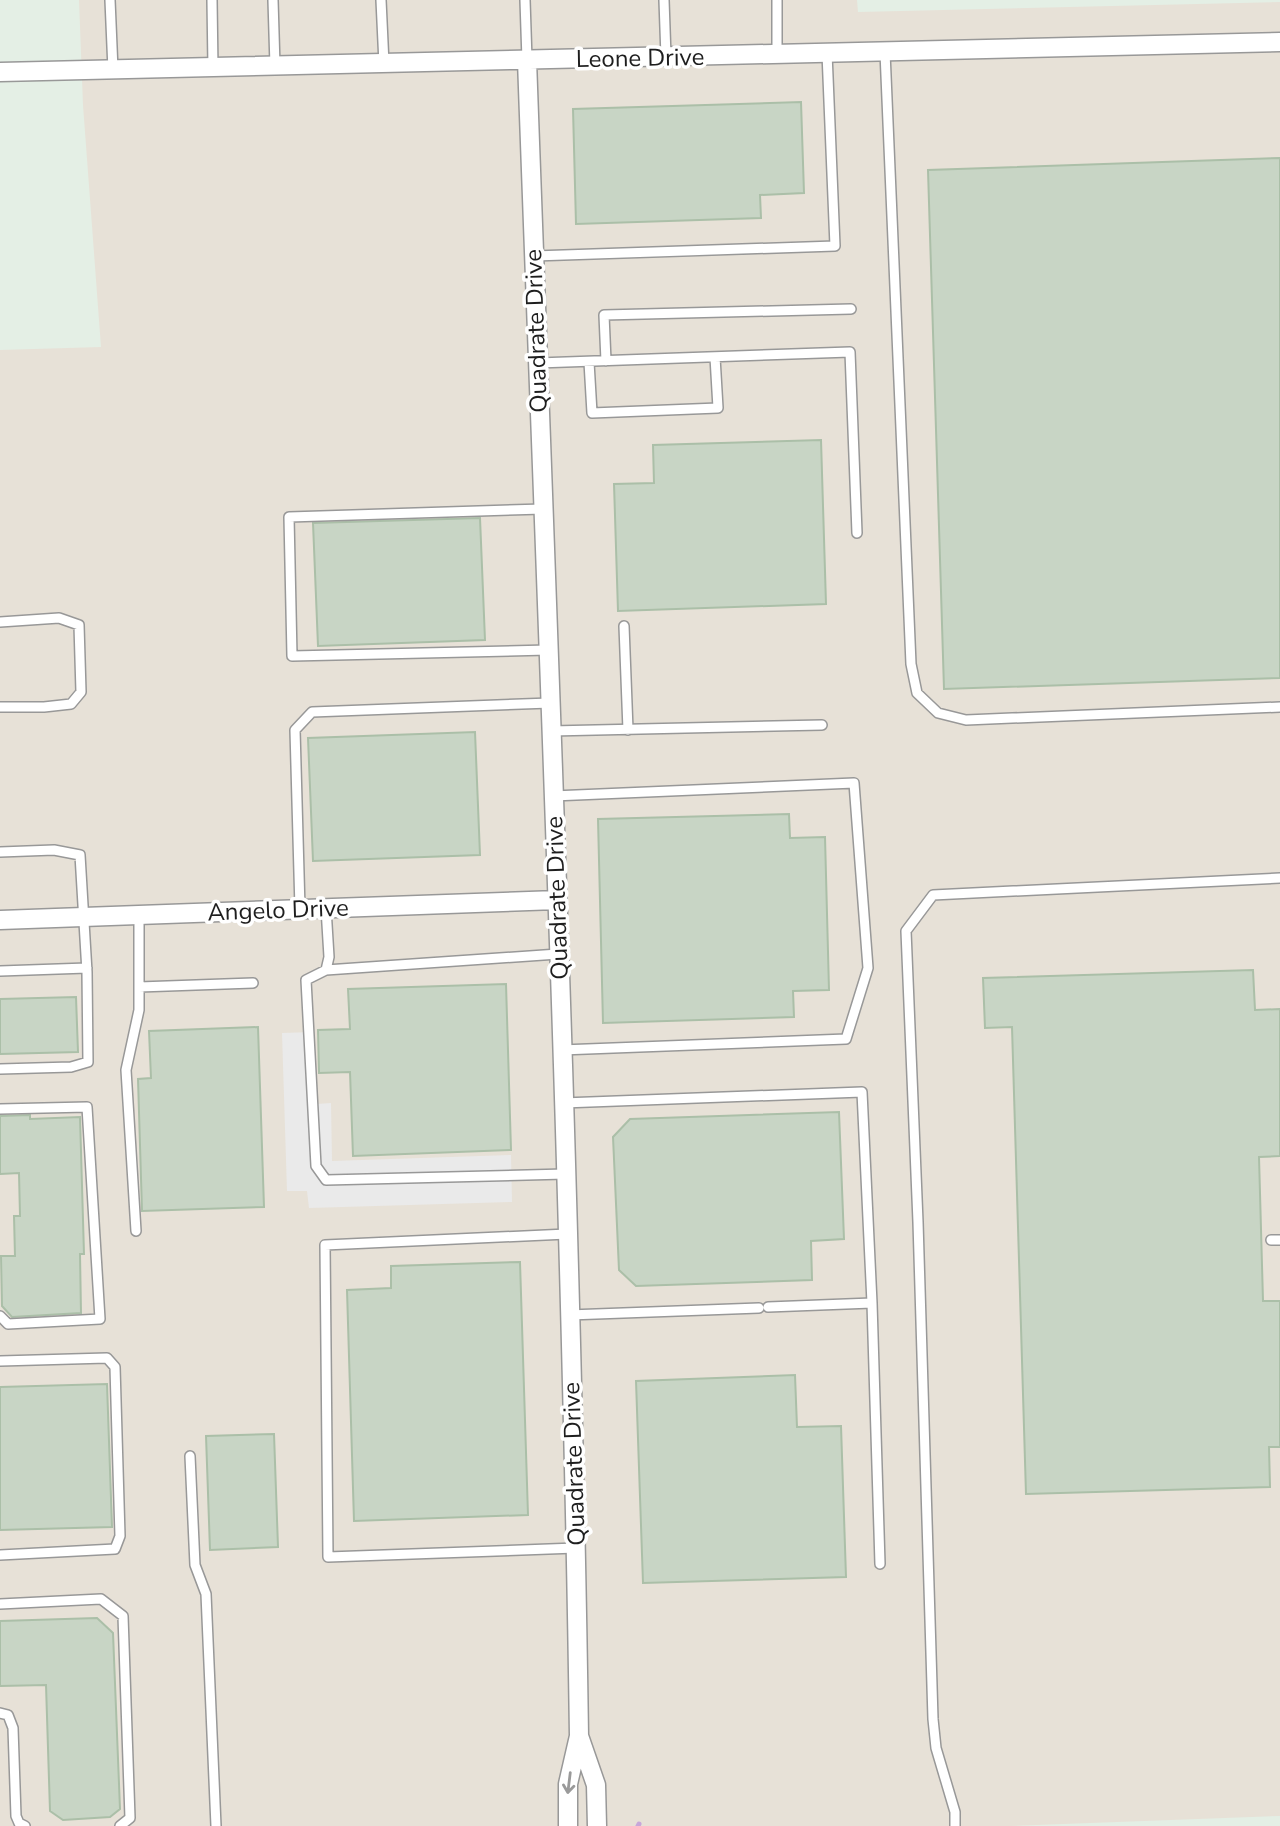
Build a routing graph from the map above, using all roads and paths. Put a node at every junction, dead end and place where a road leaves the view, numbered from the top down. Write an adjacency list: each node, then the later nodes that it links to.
1 (110, 0): 17 (lane)
2 (212, 0): 16 (lane)
3 (273, 0): 15 (lane)
4 (381, 0): 14 (lane)
5 (525, 0): 13 (lane)
6 (664, 0): 12 (lane)
7 (777, 0): 11 (lane)
8 (1280, 42): 9 (street, Leone Drive)
9 (885, 52): 10 (street, Leone Drive); 32 (lane)
10 (827, 53): 11 (street, Leone Drive); 19 (lane)
11 (778, 54): 12 (street, Leone Drive)
12 (666, 57): 13 (street, Leone Drive)
13 (527, 60): 14 (street, Leone Drive); 19 (street, Quadrate Drive)
14 (384, 64): 15 (street, Leone Drive)
15 (275, 66): 16 (street, Leone Drive)
16 (213, 68): 17 (street, Leone Drive)
17 (113, 70): 18 (street, Leone Drive)
18 (0, 72)
19 (534, 256): 24 (street, Quadrate Drive)
20 (851, 309): 22 (lane)
21 (715, 357): 22 (lane); 23 (lane); 26 (lane)
22 (606, 361): 23 (lane)
23 (589, 362): 24 (lane)
24 (538, 363): 25 (street, Quadrate Drive)
25 (543, 509): 29 (street, Quadrate Drive); 29 (lane)
26 (857, 533)
27 (0, 622): 31 (lane)
28 (624, 626): 34 (lane)
29 (548, 650): 30 (street, Quadrate Drive)
30 (550, 703): 35 (street, Quadrate Drive); 41 (lane)
31 (0, 706)
32 (1280, 707)
33 (822, 725): 34 (lane)
34 (628, 730): 35 (lane)
35 (551, 731): 36 (street, Quadrate Drive)
36 (553, 796): 39 (street, Quadrate Drive); 51 (lane)
37 (0, 852): 43 (lane)
38 (1280, 877): 74 (lane)
39 (557, 900): 40 (street, Angelo Drive); 45 (street, Quadrate Drive)
40 (326, 908): 41 (street, Angelo Drive); 47 (lane)
41 (300, 909): 42 (street, Angelo Drive)
42 (139, 915): 43 (street, Angelo Drive); 50 (lane)
43 (84, 916): 44 (street, Angelo Drive); 46 (lane)
44 (0, 920)
45 (558, 954): 47 (lane); 51 (street, Quadrate Drive)
46 (87, 968): 48 (lane); 52 (lane)
47 (326, 970): 55 (lane)
48 (0, 971)
49 (253, 983): 50 (lane)
50 (139, 987): 56 (lane)
51 (561, 1050): 53 (street, Quadrate Drive)
52 (0, 1069)
53 (563, 1103): 55 (street, Quadrate Drive); 58 (lane)
54 (0, 1109): 60 (lane)
55 (565, 1174): 57 (street, Quadrate Drive)
56 (136, 1231)
57 (567, 1234): 59 (street, Quadrate Drive); 63 (lane)
58 (872, 1303): 59 (lane); 65 (lane)
59 (569, 1315): 63 (street, Quadrate Drive)
60 (0, 1316)
61 (0, 1362): 64 (lane)
62 (190, 1456): 71 (lane)
63 (576, 1548): 68 (street, Quadrate Drive)
64 (0, 1555)
65 (880, 1564)
66 (0, 1604): 70 (lane)
67 (0, 1713): 69 (lane)
68 (579, 1735): 72 (street, Quadrate Drive, one-way to 72); 73 (street, Quadrate Drive)
69 (25, 1826)
70 (120, 1826)
71 (216, 1826)
72 (568, 1826)
73 (597, 1826)
74 (955, 1826)

